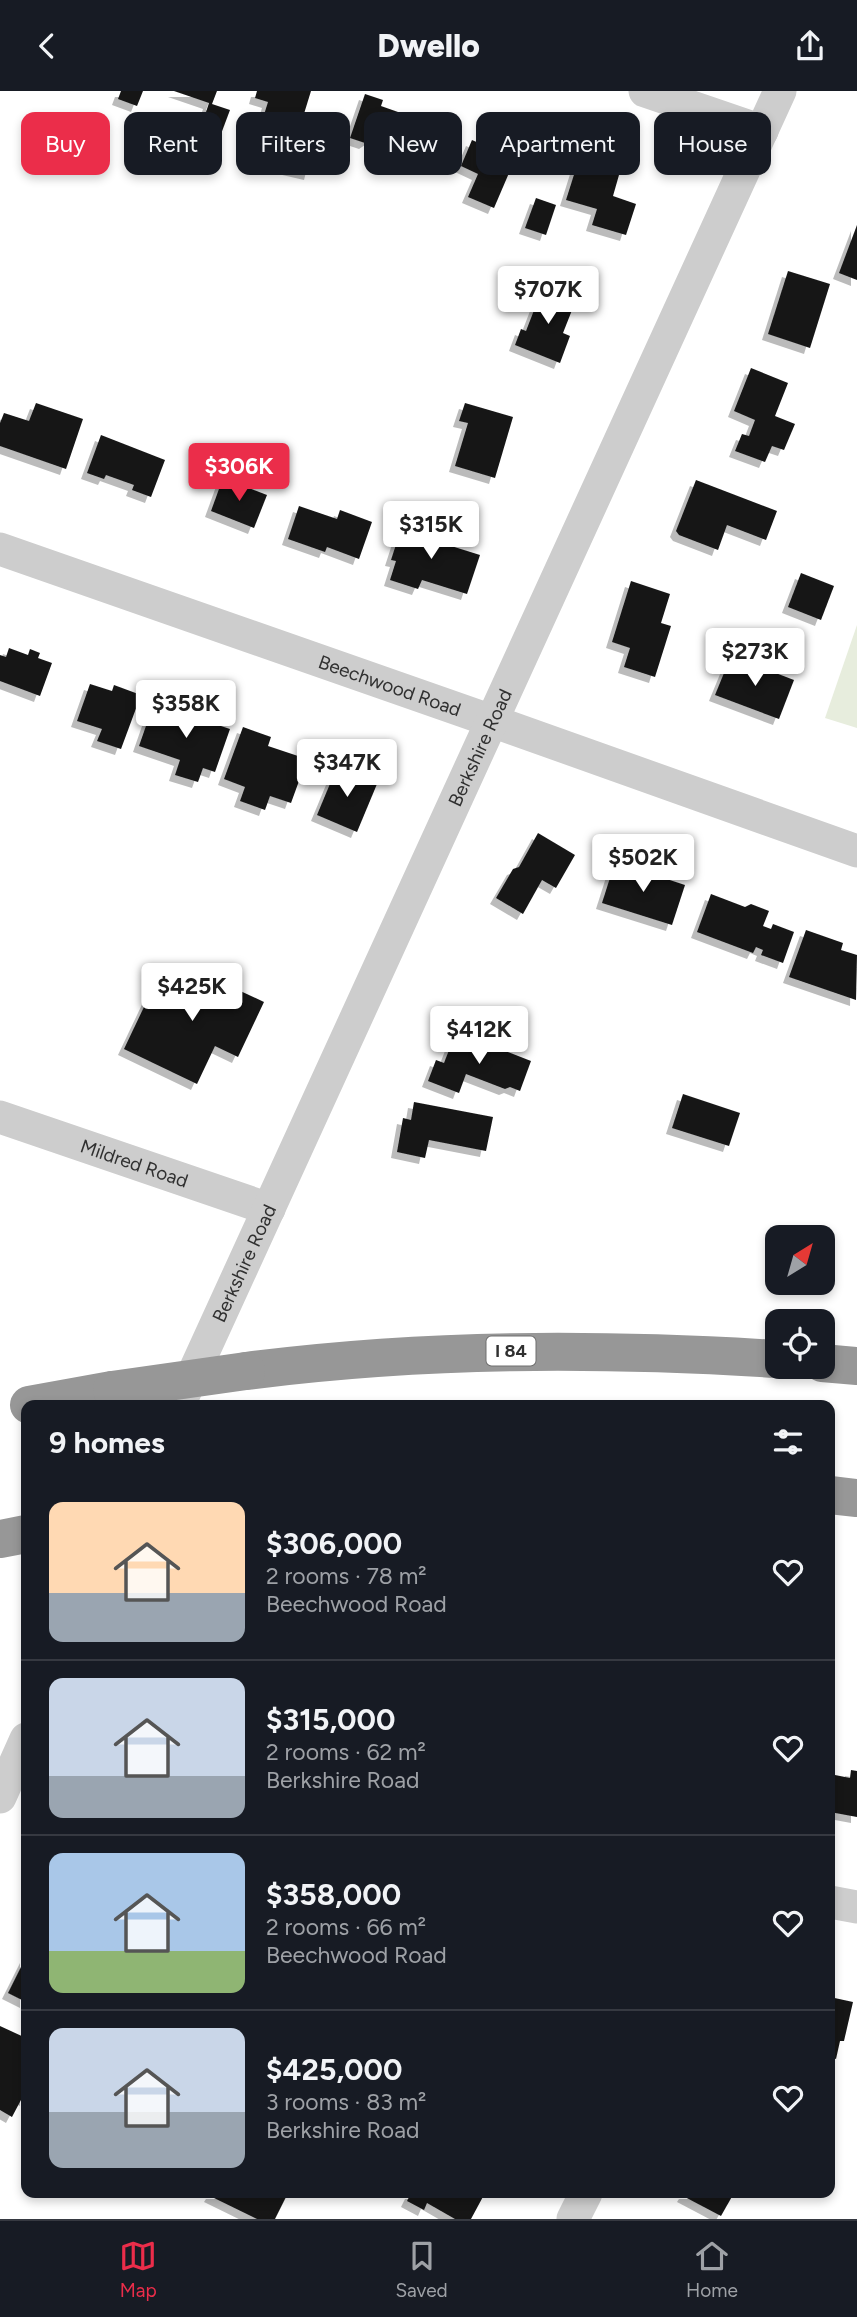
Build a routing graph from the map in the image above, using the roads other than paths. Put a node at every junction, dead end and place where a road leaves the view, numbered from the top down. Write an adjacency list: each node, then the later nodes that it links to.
1 (645, 91): 3 (street)
2 (780, 91): 4 (street, Berkshire Road)
3 (706, 112)
4 (771, 112)
5 (742, 175): 7 (street, Berkshire Road)
6 (0, 549): 7 (street, Beechwood Road)
7 (492, 721): 8 (street, Beechwood Road); 10 (street, Berkshire Road)
8 (857, 851)
9 (0, 1117): 10 (street, Mildred Road)
10 (269, 1209): 15 (street, Berkshire Road)
11 (765, 1358): 14 (highway, I 84, bridge)
12 (835, 1364): 13 (highway)
13 (857, 1366)
14 (60, 1400)
15 (181, 1400)
16 (21, 1407): 17 (highway, I 84)
17 (0, 1411)
18 (835, 1496): 19 (highway)
19 (857, 1498)
20 (21, 1535): 21 (highway)
21 (0, 1539)
22 (21, 1750): 23 (street)
23 (0, 1797)
24 (835, 1903): 25 (street)
25 (857, 1907)
26 (584, 2198): 27 (street)
27 (573, 2219)

